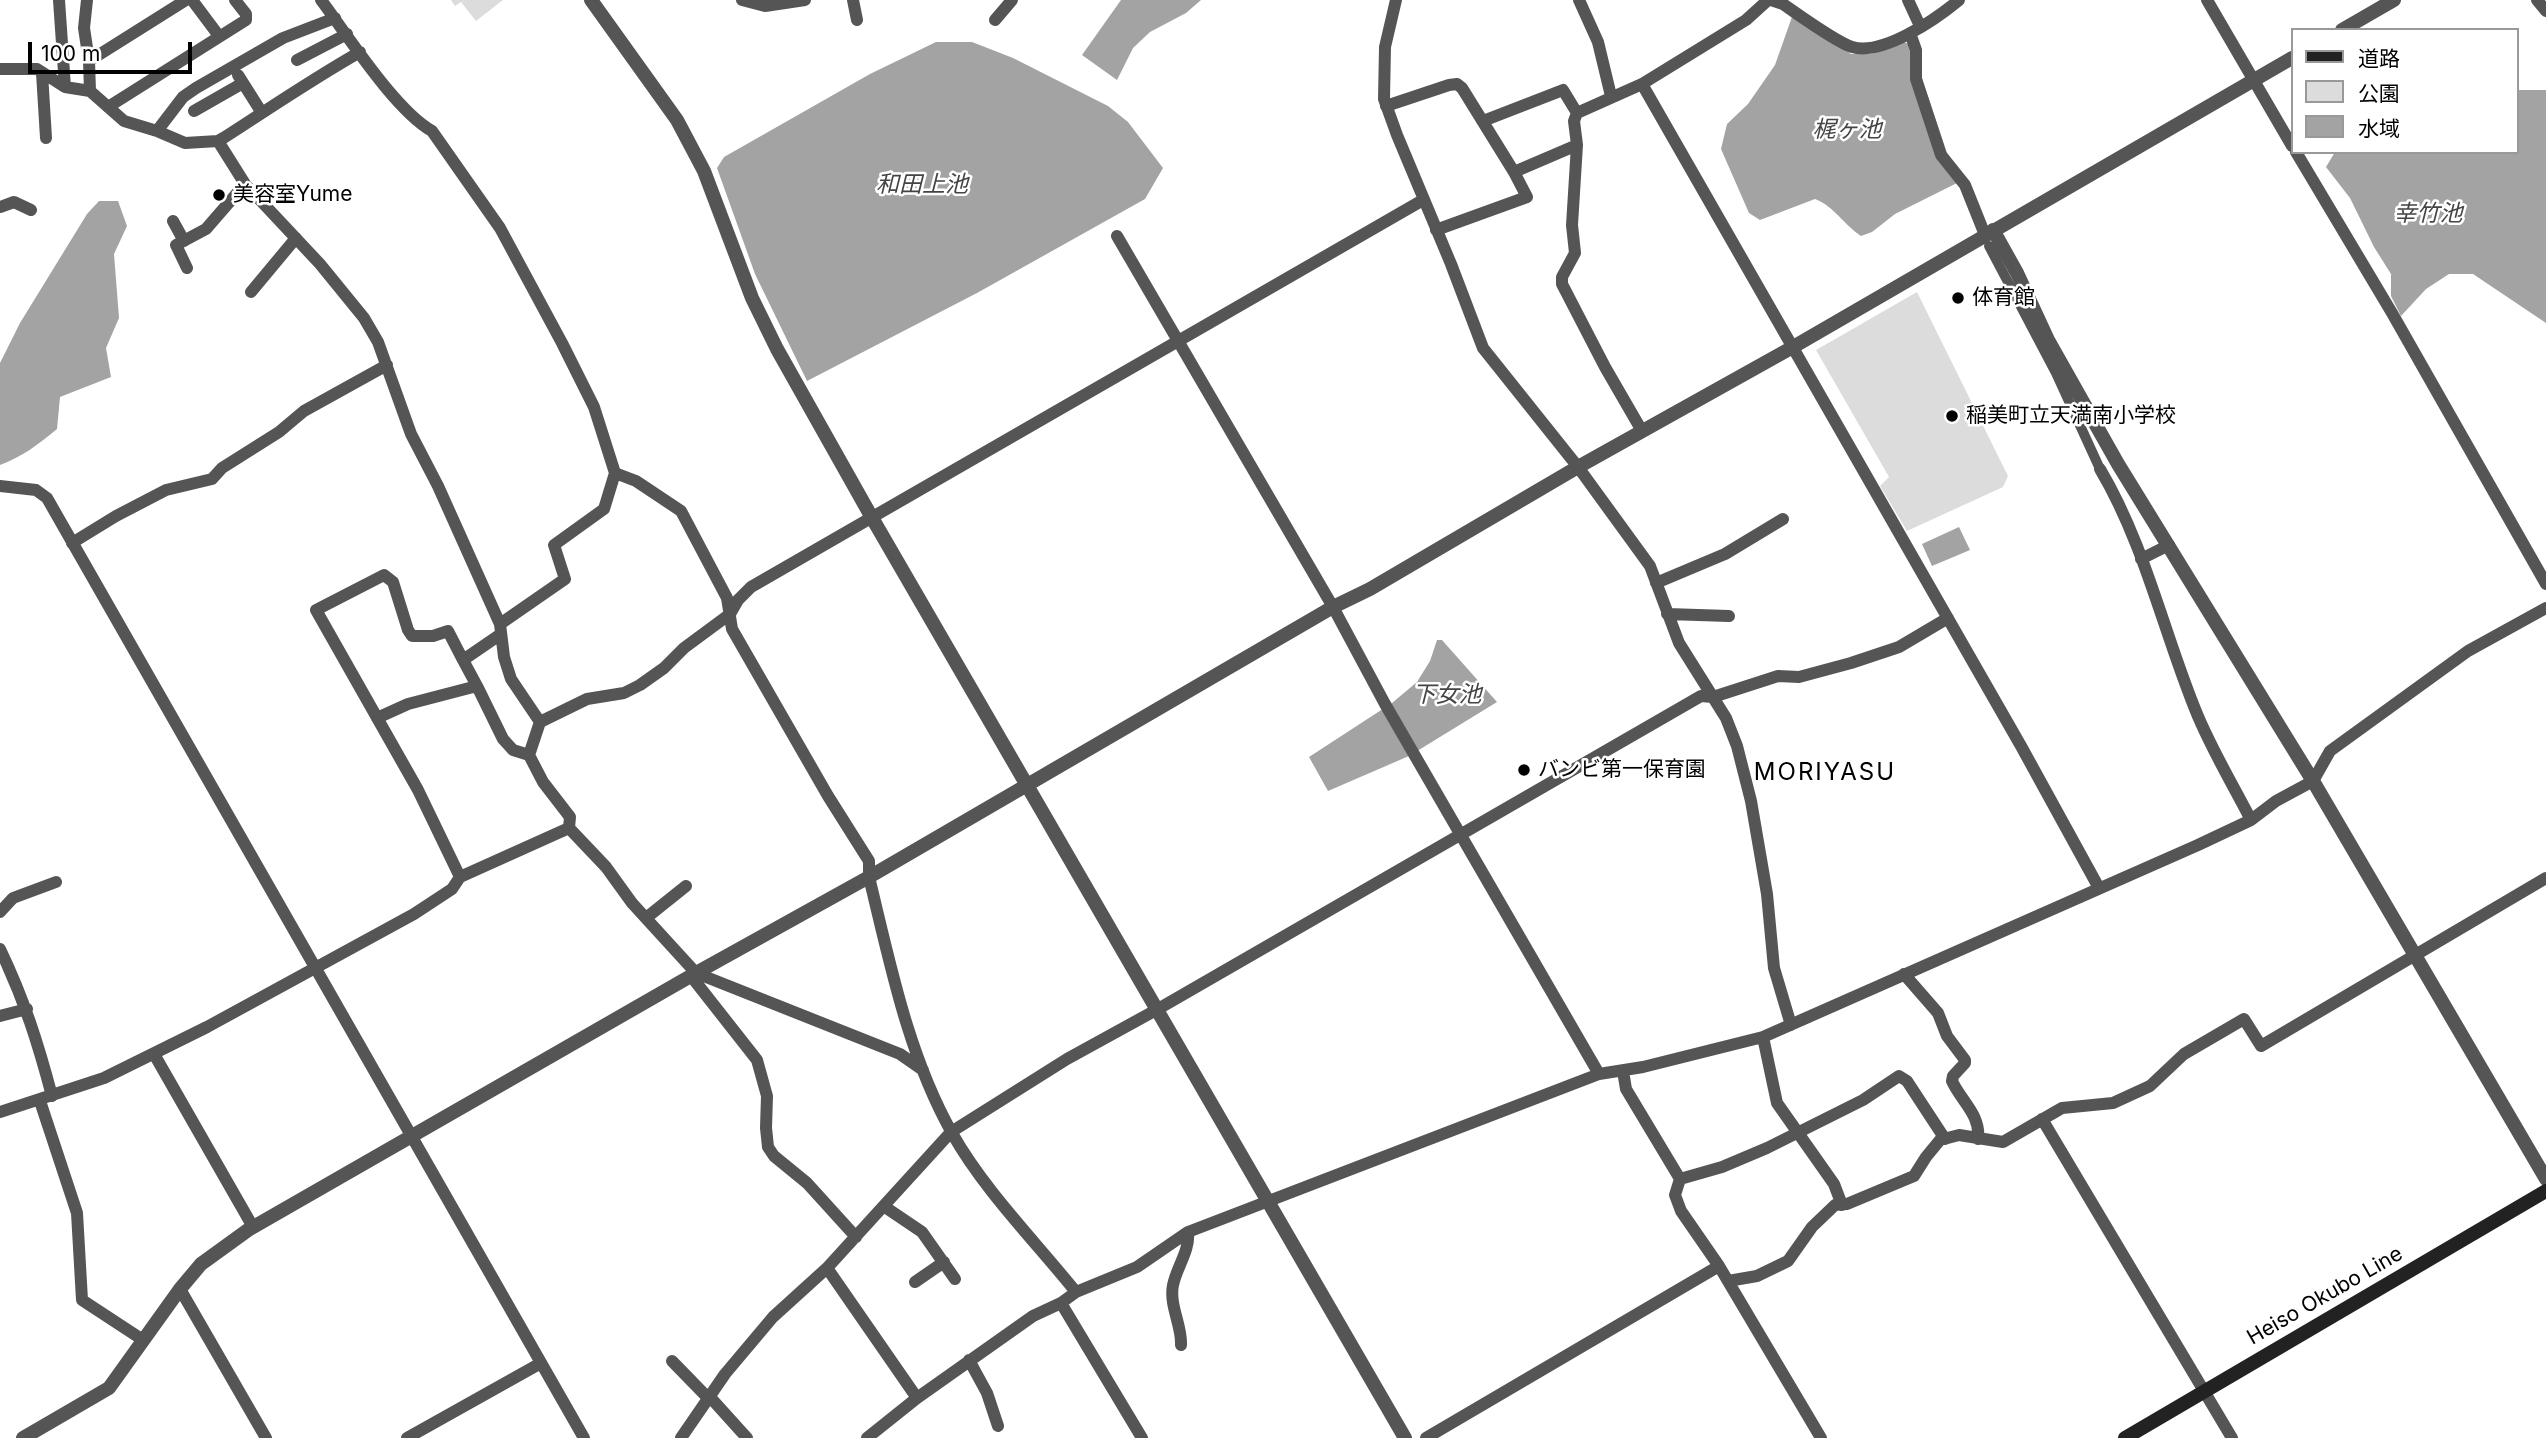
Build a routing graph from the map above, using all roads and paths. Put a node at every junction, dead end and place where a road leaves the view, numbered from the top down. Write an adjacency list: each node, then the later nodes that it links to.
1 (59, 0): 36 (street)
2 (186, 0): 31 (street)
3 (192, 0): 27 (street)
4 (235, 0): 27 (street)
5 (321, 0): 21 (street)
6 (591, 0): 72 (street)
7 (742, 0): 8 (street)
8 (798, 0)
9 (853, 0): 22 (street)
10 (1012, 0): 23 (street)
11 (1396, 0): 39 (street)
12 (1579, 0): 38 (street)
13 (1908, 0): 25 (street)
14 (1959, 0): 25 (street)
15 (2207, 0): 34 (street)
16 (2394, 0): 24 (street)
17 (2537, 0): 20 (street)
18 (1776, 1): 25 (street); 35 (street)
19 (90, 2): 31 (street)
20 (2546, 11)
21 (335, 18): 26 (street); 45 (street)
22 (858, 20)
23 (995, 20)
24 (2345, 28)
25 (1915, 29): 59 (street)
26 (347, 34): 28 (street); 30 (street)
27 (219, 36): 40 (street)
28 (360, 52): 42 (street); 70 (street)
29 (2290, 59): 34 (street)
30 (297, 60)
31 (89, 61): 37 (street)
32 (0, 69): 33 (street)
33 (42, 73): 36 (street); 46 (street)
34 (2253, 81): 48 (street); 59 (street)
35 (1642, 83): 38 (street); 65 (street)
36 (65, 87): 37 (street)
37 (90, 91): 40 (street)
38 (1611, 96): 43 (street)
39 (1386, 106): 44 (street); 53 (street)
40 (108, 107): 45 (street)
41 (194, 111): 42 (street)
42 (262, 113): 47 (street)
43 (1577, 113): 44 (street); 49 (street)
44 (1483, 121): 51 (street)
45 (157, 131): 47 (street)
46 (46, 138)
47 (218, 141): 52 (street)
48 (2290, 143)
49 (1577, 145): 51 (street); 67 (street)
50 (2297, 154): 78 (street)
51 (1514, 172): 57 (street)
52 (245, 184): 60 (street); 61 (street)
53 (1423, 200): 57 (street); 64 (street)
54 (0, 207): 55 (street)
55 (31, 210)
56 (173, 221): 61 (street)
57 (1436, 230): 68 (street)
58 (1117, 236): 64 (street)
59 (1989, 237): 65 (street); 69 (street); 75 (street)
60 (296, 238): 63 (street); 66 (street)
61 (184, 241): 62 (street)
62 (187, 268)
63 (251, 292)
64 (1177, 342): 72 (street); 79 (street)
65 (1793, 347): 67 (street); 84 (street)
66 (387, 365): 74 (street); 85 (street)
67 (1642, 431): 68 (street)
68 (1578, 467): 77 (street); 79 (street)
69 (2100, 469): 76 (street)
70 (615, 473): 81 (street); 85 (street)
71 (0, 486): 74 (street)
72 (871, 516): 81 (street); 93 (street)
73 (1783, 519): 77 (street)
74 (72, 542): 108 (street)
75 (2169, 545): 76 (street); 92 (street)
76 (2141, 559): 94 (street)
77 (1656, 583): 82 (street)
78 (2546, 584)
79 (1333, 607): 93 (street); 96 (street)
80 (2546, 608): 92 (street)
81 (730, 614): 90 (street); 98 (street)
82 (1667, 614): 83 (street); 88 (street)
83 (1729, 616)
84 (1948, 618): 88 (street); 102 (street)
85 (500, 629): 86 (street); 90 (street)
86 (463, 660): 87 (street); 89 (street)
87 (477, 686): 89 (street); 91 (street)
88 (1713, 697): 96 (street); 114 (street)
89 (377, 718): 97 (street)
90 (540, 722): 91 (street)
91 (529, 755): 95 (street)
92 (2313, 781): 94 (street); 106 (street)
93 (1028, 784): 98 (street); 112 (street)
94 (2251, 820): 102 (street)
95 (569, 828): 97 (street); 104 (street)
96 (1462, 833): 112 (street); 119 (street)
97 (460, 877): 108 (street)
98 (869, 877): 109 (street); 117 (street)
99 (2546, 878): 106 (street)
100 (56, 882): 103 (street)
101 (686, 886): 104 (street)
102 (2099, 888): 110 (street)
103 (0, 912)
104 (646, 918): 109 (street)
105 (0, 949): 107 (street)
106 (2414, 956): 122 (street); 129 (street)
107 (4, 968): 111 (street)
108 (316, 968): 116 (street); 125 (street)
109 (694, 974): 117 (street); 125 (street); 136 (street)
110 (1905, 974): 114 (street); 127 (street)
111 (27, 1009): 113 (street); 120 (street)
112 (1158, 1009): 123 (street); 131 (street)
113 (0, 1016)
114 (1791, 1025): 115 (street)
115 (1763, 1037): 118 (street); 124 (street)
116 (154, 1054): 120 (street); 134 (street)
117 (923, 1070): 123 (street)
118 (1623, 1072): 119 (street); 128 (street)
119 (1599, 1074): 131 (street)
120 (46, 1099): 121 (street); 146 (street)
121 (0, 1112)
122 (2042, 1118): 127 (street); 151 (street)
123 (951, 1132): 133 (street); 144 (street)
124 (1799, 1132): 126 (street); 128 (street); 132 (street)
125 (411, 1136): 134 (street); 150 (street)
126 (1945, 1139): 127 (street); 132 (street)
127 (1978, 1139)
128 (1681, 1179): 138 (street)
129 (2546, 1179)
130 (2546, 1191): 151 (main road, Heiso Okubo Line)
131 (1266, 1201): 135 (street); 165 (street)
132 (1842, 1205): 141 (street)
133 (885, 1207): 136 (street); 137 (street)
134 (253, 1227): 143 (street)
135 (1188, 1232): 144 (street); 147 (street)
136 (856, 1237): 139 (street)
137 (944, 1262): 140 (street); 142 (street)
138 (1719, 1266): 141 (street); 166 (street)
139 (827, 1268): 152 (street); 153 (street)
140 (955, 1279)
141 (1728, 1281): 167 (street)
142 (915, 1282)
143 (180, 1289): 146 (street); 157 (street)
144 (1076, 1292): 145 (street)
145 (1061, 1303): 148 (street); 164 (street)
146 (143, 1340): 156 (street)
147 (1181, 1345)
148 (969, 1360): 153 (street); 155 (street)
149 (672, 1361): 152 (street)
150 (541, 1363): 158 (street); 159 (street)
151 (2204, 1391): 168 (main road, Heiso Okubo Line); 169 (street)
152 (710, 1398): 160 (street); 161 (street)
153 (917, 1398): 154 (street)
154 (882, 1426): 162 (street); 163 (street)
155 (998, 1426)
156 (23, 1438)
157 (266, 1438)
158 (407, 1438)
159 (584, 1438)
160 (681, 1438)
161 (747, 1438)
162 (867, 1438)
163 (890, 1438)
164 (1142, 1438)
165 (1405, 1438)
166 (1426, 1438)
167 (1821, 1438)
168 (2124, 1438)
169 (2232, 1438)

